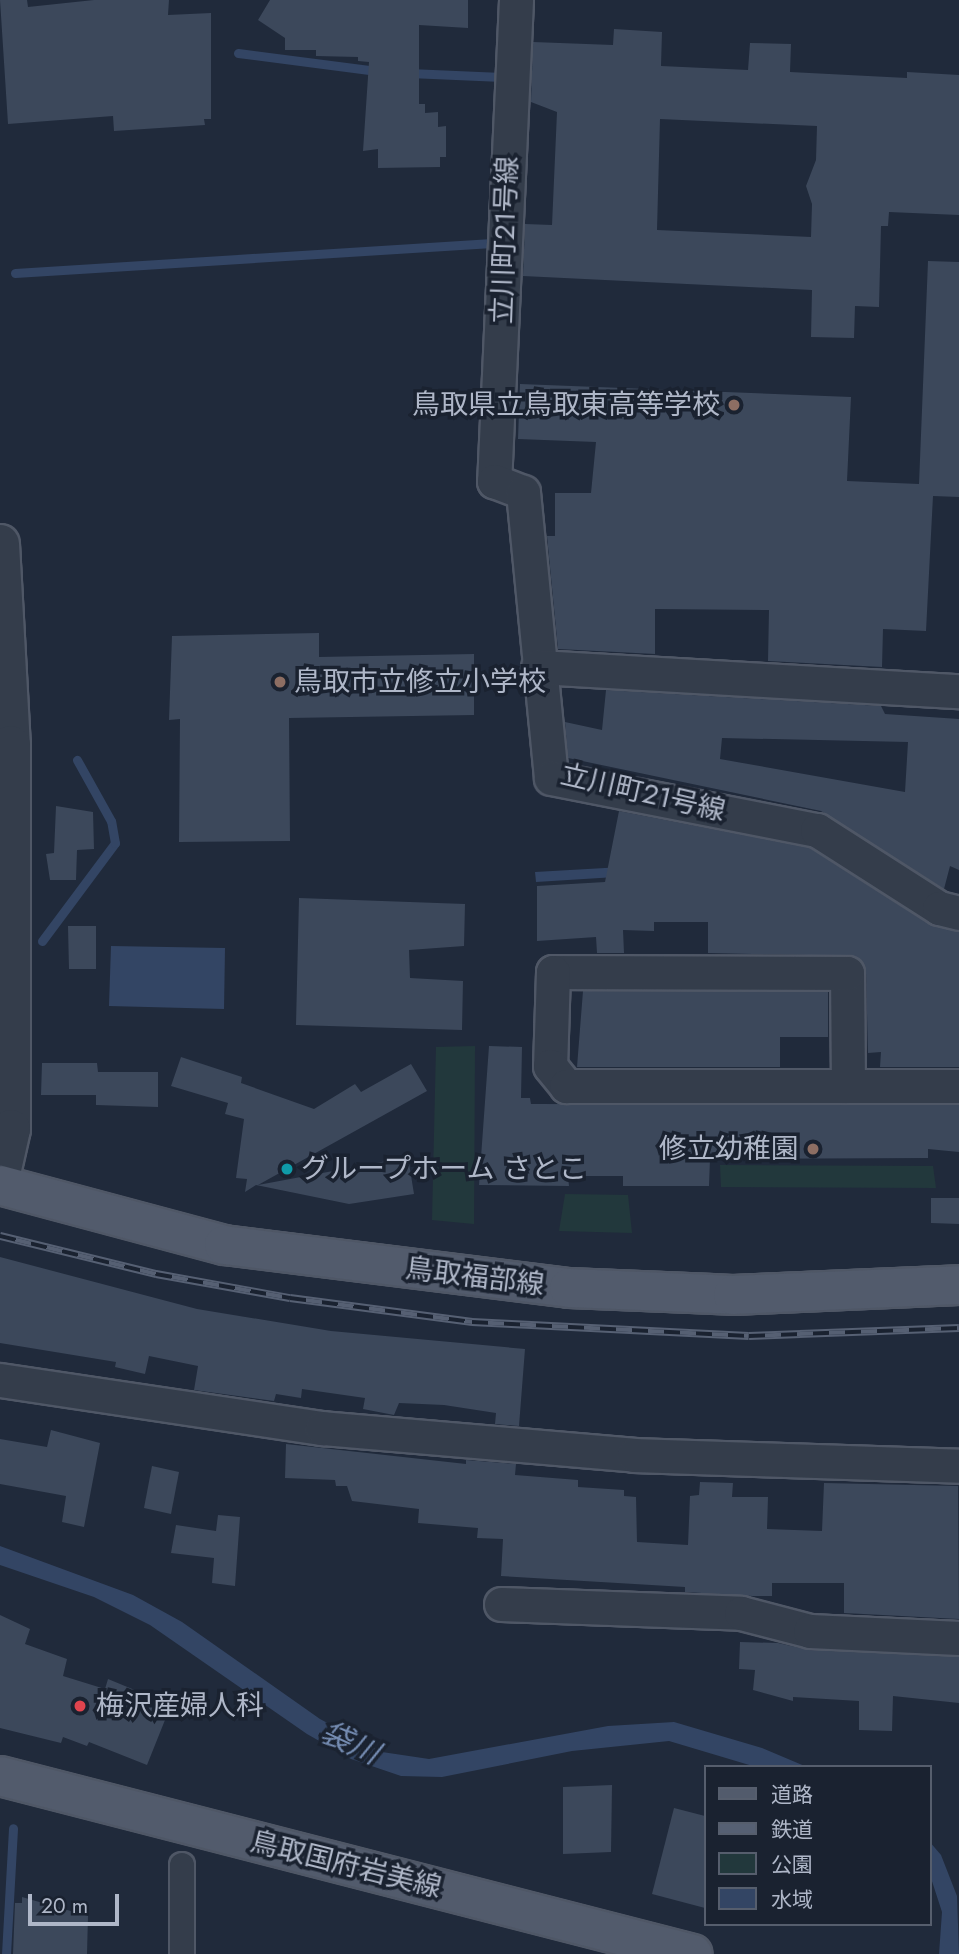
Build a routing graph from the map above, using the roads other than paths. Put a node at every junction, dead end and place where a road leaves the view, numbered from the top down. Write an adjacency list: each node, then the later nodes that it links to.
1 (516, 0): 3 (street, 立川町21号線)
2 (0, 544): 5 (street)
3 (538, 667): 4 (street); 6 (street, 立川町21号線)
4 (959, 691)
5 (6, 752): 7 (street)
6 (959, 913)
7 (6, 961): 8 (street)
8 (6, 1028): 11 (street)
9 (848, 1086): 9 (street); 10 (street)
10 (959, 1086)
11 (0, 1178)
12 (0, 1185): 13 (main road, 鳥取福部線)
13 (959, 1284)
14 (0, 1380): 15 (street)
15 (959, 1466)
16 (501, 1604): 17 (street)
17 (959, 1638)
18 (0, 1776): 21 (main road, 鳥取国府岩美線)
19 (182, 1865): 20 (street)
20 (182, 1954)
21 (692, 1954)

